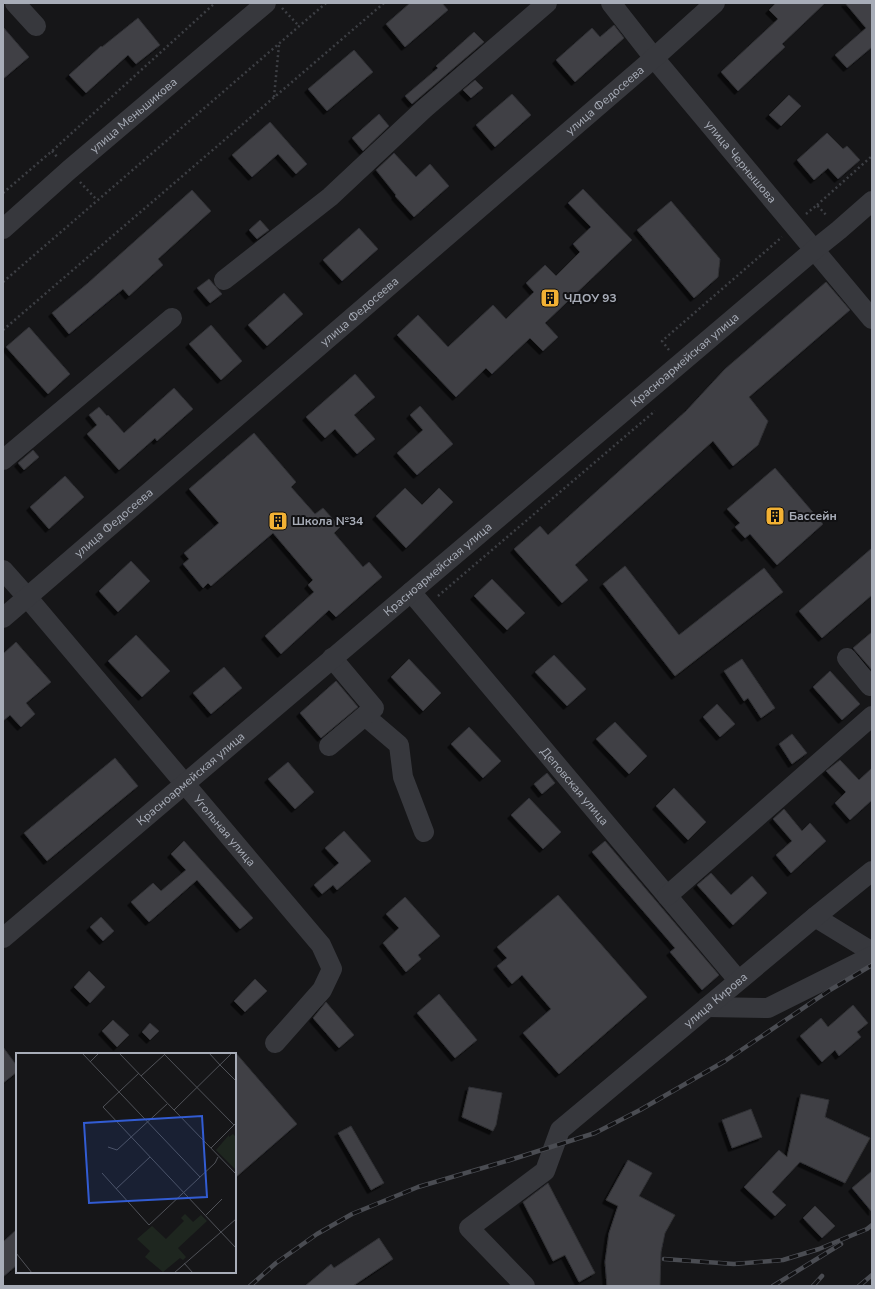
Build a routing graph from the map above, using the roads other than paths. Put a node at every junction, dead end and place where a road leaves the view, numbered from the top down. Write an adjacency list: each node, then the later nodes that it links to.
1 (15, 3): 6 (street)
2 (266, 3): 9 (street, улица Меньшикова)
3 (547, 3): 11 (street)
4 (611, 3): 7 (street, улица Чернышова)
5 (715, 3): 7 (street, улица Федосеева)
6 (36, 26)
7 (654, 58): 10 (street, улица Чернышова); 17 (street, улица Федосеева)
8 (872, 201): 10 (street, Красноармейская улица)
9 (3, 228)
10 (814, 250): 13 (street, улица Чернышова); 16 (street, Красноармейская улица)
11 (224, 280)
12 (172, 318): 14 (street)
13 (872, 319)
14 (3, 460)
15 (3, 570): 17 (street, Угольная улица)
16 (411, 592): 19 (street, Красноармейская улица); 28 (street, Деповская улица)
17 (27, 597): 18 (street, улица Федосеева); 25 (street, Угольная улица)
18 (3, 618)
19 (332, 658): 22 (street); 25 (street, Красноармейская улица)
20 (847, 658): 21 (street)
21 (871, 690)
22 (365, 716): 24 (street); 26 (street)
23 (872, 716): 28 (street)
24 (329, 746)
25 (184, 783): 30 (street, Красноармейская улица); 35 (street, Угольная улица)
26 (424, 832)
27 (872, 871): 29 (street, улица Кирова)
28 (667, 896): 33 (street, Деповская улица)
29 (815, 916): 31 (street); 33 (street, улица Кирова)
30 (3, 938)
31 (872, 952)
32 (872, 956): 34 (street)
33 (738, 980): 34 (street, улица Кирова)
34 (707, 1007): 36 (street, улица Кирова)
35 (275, 1043)
36 (526, 1286)

